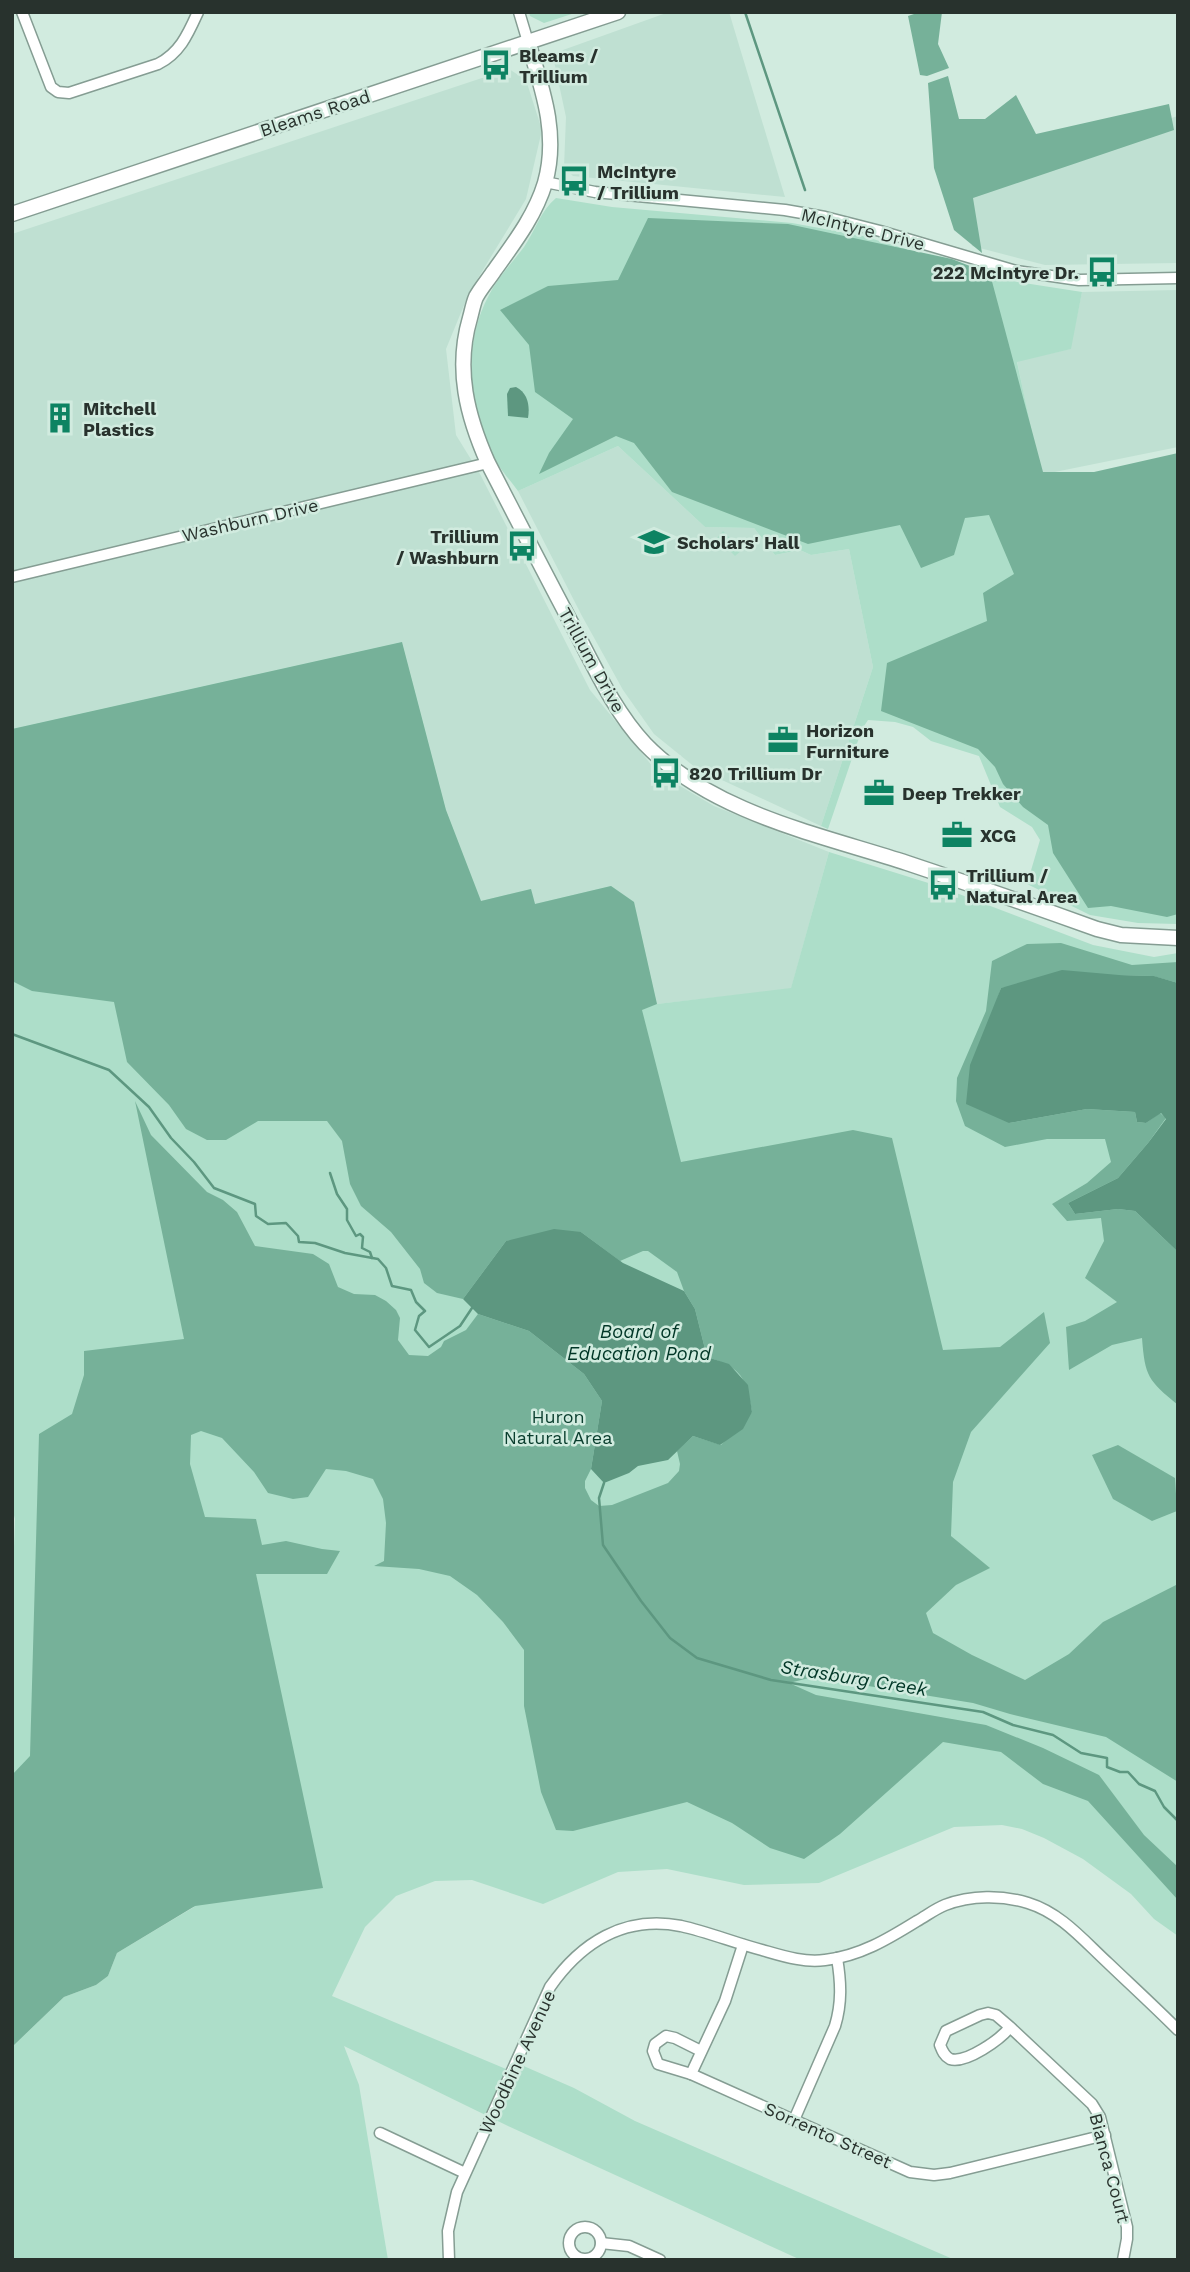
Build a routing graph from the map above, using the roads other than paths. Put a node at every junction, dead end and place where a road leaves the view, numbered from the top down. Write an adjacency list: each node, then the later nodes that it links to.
1 (22, 12): 2 (street)
2 (198, 12)
3 (519, 12): 5 (street)
4 (618, 12): 5 (street, Bleams Road)
5 (528, 42): 6 (street, Trillium Drive); 7 (street, Bleams Road)
6 (545, 181): 8 (street, McIntyre Drive); 9 (street, Trillium Drive)
7 (12, 214)
8 (1178, 278)
9 (488, 463): 10 (street, Washburn Drive); 11 (street, Trillium Drive)
10 (12, 577)
11 (1178, 938)
12 (743, 1945): 13 (street, Woodbine Avenue); 16 (street); 21 (street, Woodbine Avenue)
13 (837, 1958): 15 (street, Woodbine Avenue); 18 (street)
14 (1010, 2027): 14 (street, Bianca Court); 20 (street, Bianca Court)
15 (1178, 2029)
16 (702, 2051): 17 (street); 17 (street, Sorrento Street)
17 (691, 2074): 18 (street, Sorrento Street)
18 (794, 2120): 20 (street, Sorrento Street)
19 (380, 2133): 21 (street)
20 (1105, 2135): 25 (street, Bianca Court)
21 (465, 2173): 23 (street, Woodbine Avenue)
22 (601, 2243): 24 (street)
23 (449, 2260)
24 (660, 2260)
25 (1123, 2260)

